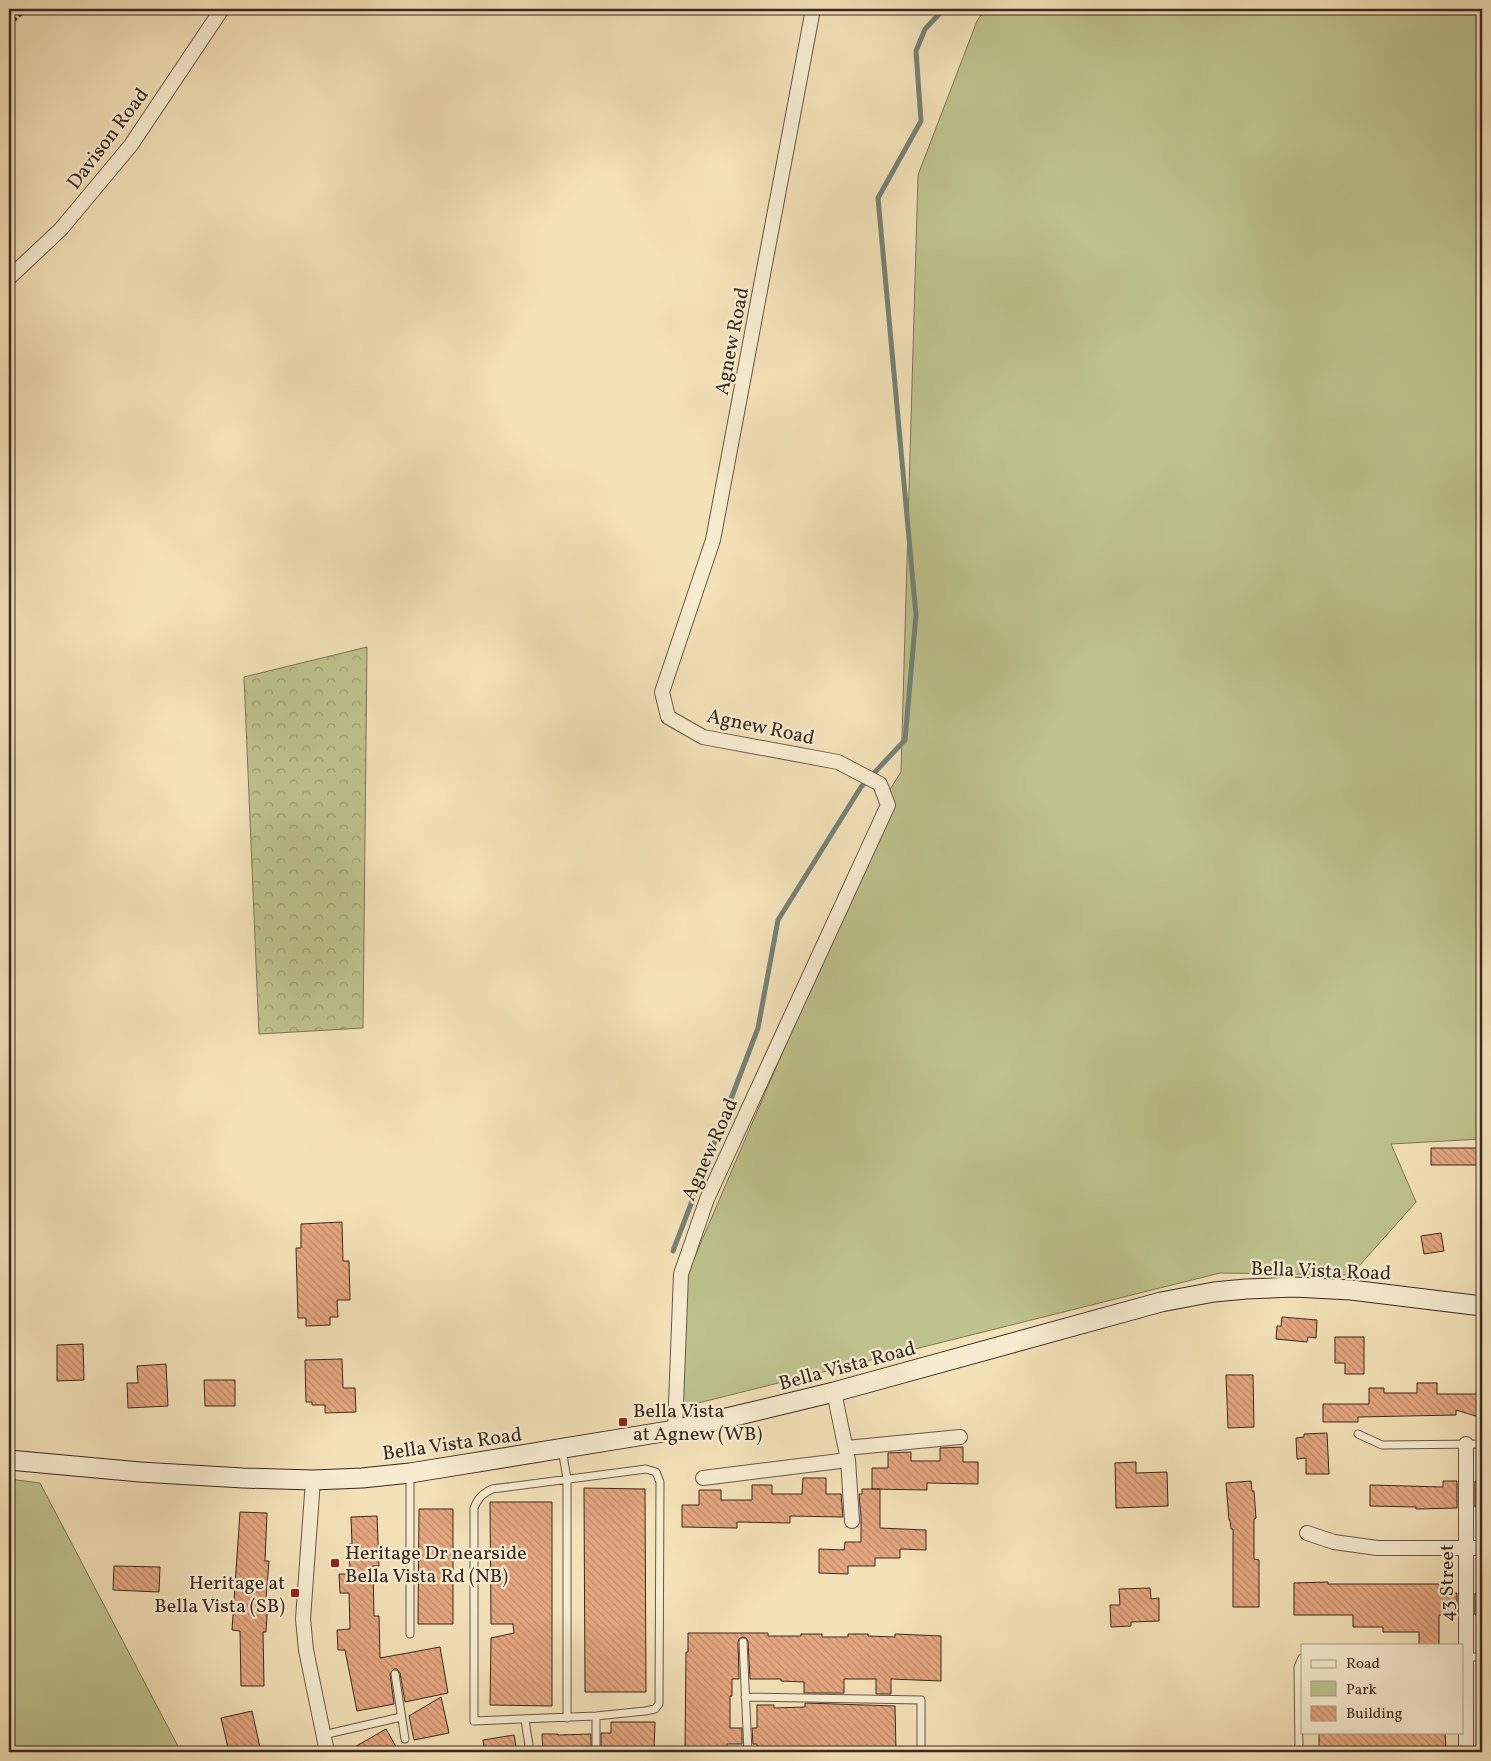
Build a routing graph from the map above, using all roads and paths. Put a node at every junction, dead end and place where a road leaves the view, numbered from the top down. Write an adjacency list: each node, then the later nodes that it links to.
1 (27, 9): 4 (path)
2 (222, 9): 5 (street, Davison Road)
3 (813, 9): 8 (street, Agnew Road)
4 (9, 25)
5 (9, 278)
6 (1482, 1306): 7 (street, Bella Vista Road)
7 (834, 1392): 8 (street, Bella Vista Road); 14 (street)
8 (675, 1430): 13 (street, Bella Vista Road)
9 (1358, 1434): 11 (lane)
10 (960, 1437): 14 (street)
11 (1466, 1444): 12 (lane); 22 (street, 43 Street)
12 (1482, 1444)
13 (562, 1449): 16 (street, Bella Vista Road); 19 (lane)
14 (847, 1454): 17 (street); 20 (street)
15 (9, 1460): 18 (street, Bella Vista Road)
16 (410, 1472): 18 (street, Bella Vista Road); 24 (lane)
17 (703, 1478)
18 (313, 1480): 35 (street)
19 (567, 1480): 31 (lane); 33 (lane); 34 (lane)
20 (852, 1521)
21 (1307, 1533): 22 (street)
22 (1466, 1548): 23 (street); 26 (street, 43 Street)
23 (1482, 1548)
24 (410, 1634)
25 (743, 1642): 30 (lane)
26 (1464, 1657): 27 (lane); 43 (street, 43 Street)
27 (1482, 1657)
28 (1301, 1660): 42 (lane)
29 (395, 1674): 32 (lane)
30 (745, 1697): 40 (lane); 41 (lane)
31 (596, 1716): 33 (lane); 39 (lane)
32 (401, 1717): 35 (lane); 36 (lane)
33 (567, 1718): 34 (lane)
34 (525, 1720): 38 (lane)
35 (323, 1735): 37 (street)
36 (405, 1739)
37 (327, 1752)
38 (530, 1752)
39 (596, 1752)
40 (748, 1752)
41 (921, 1752)
42 (1299, 1752)
43 (1466, 1752)

